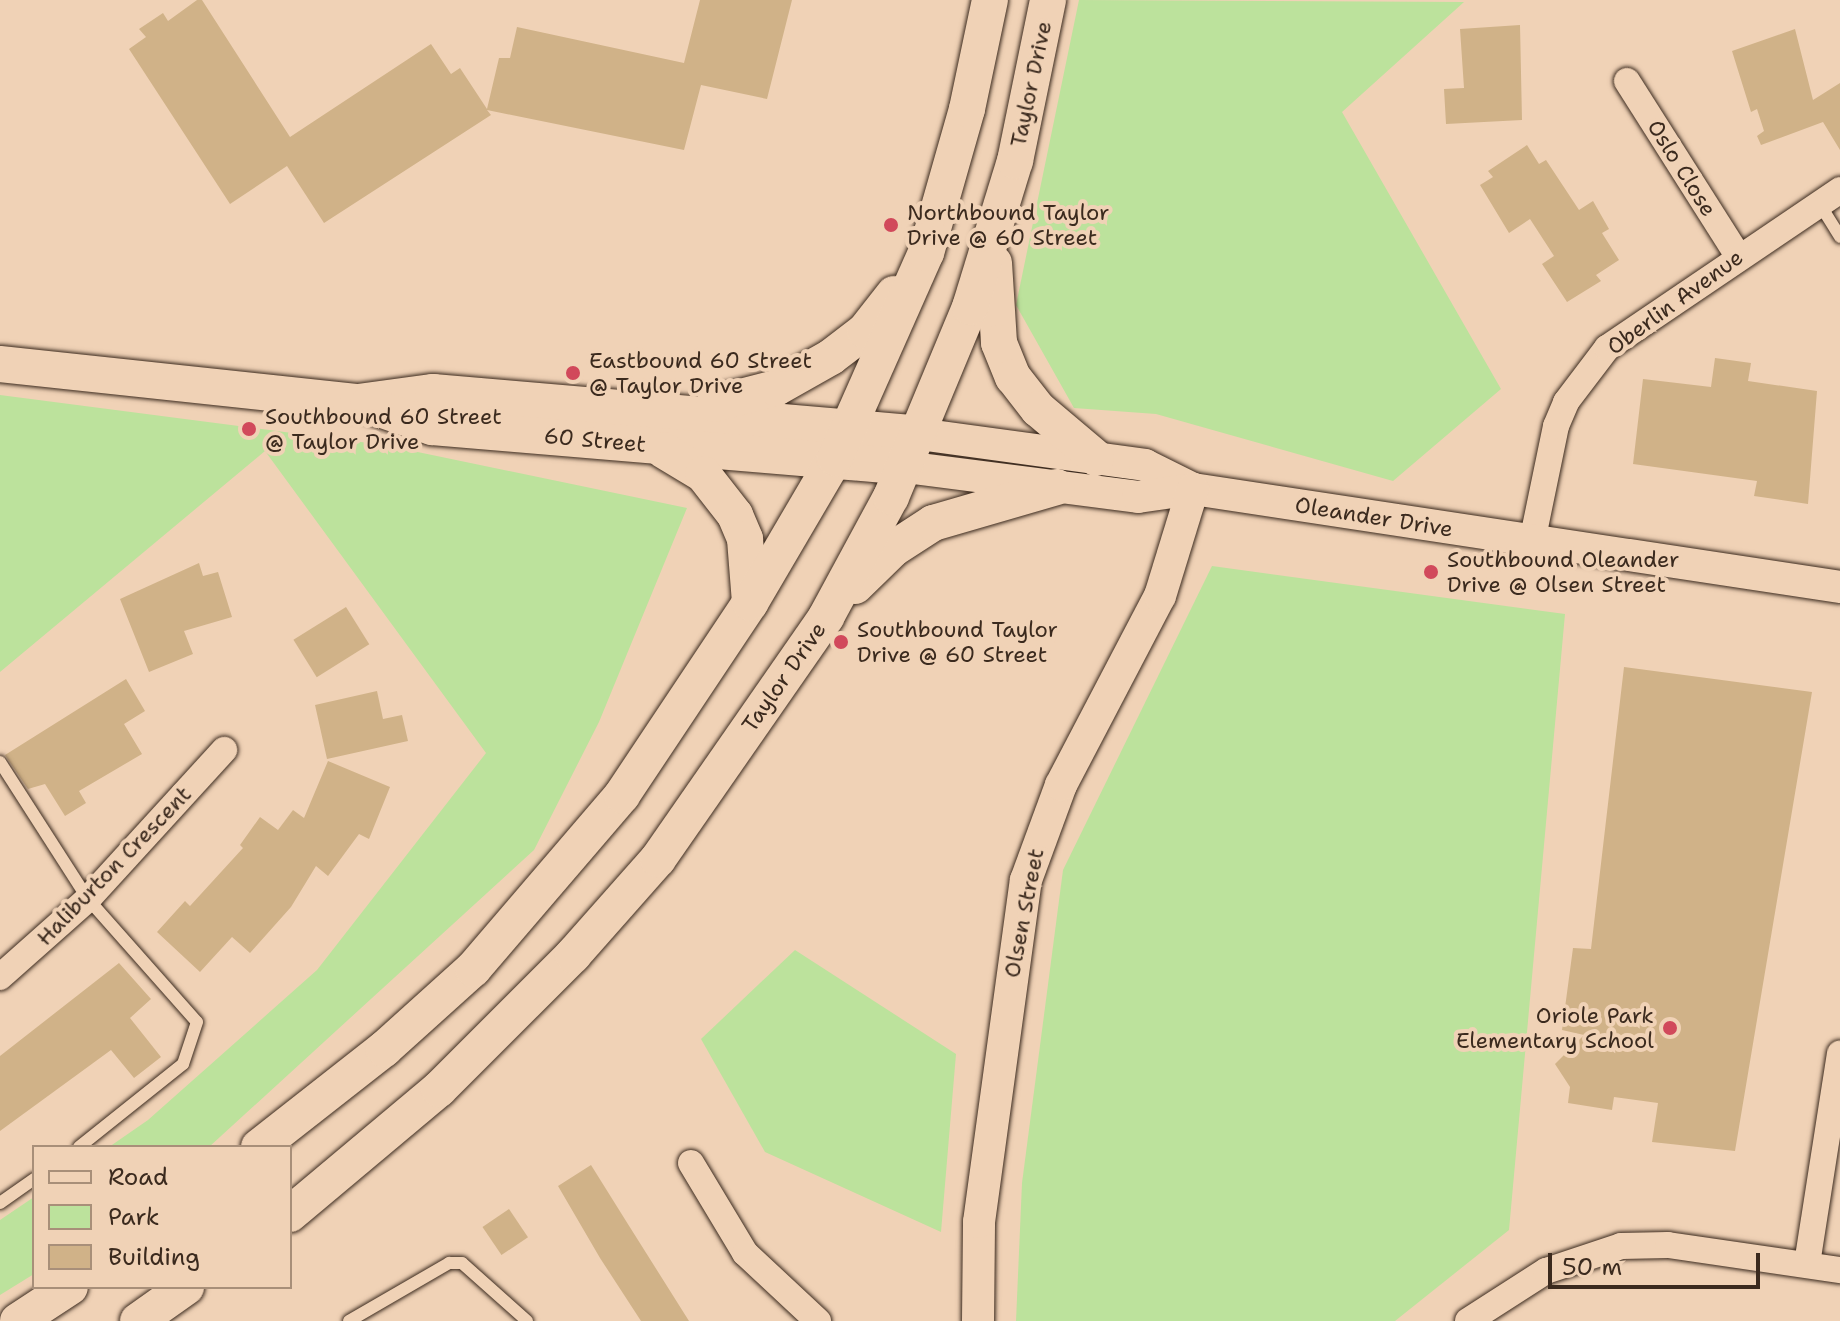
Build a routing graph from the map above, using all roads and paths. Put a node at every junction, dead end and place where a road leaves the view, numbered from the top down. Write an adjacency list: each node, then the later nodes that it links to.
1 (990, 0): 7 (main road)
2 (1048, 0): 6 (main road, Taylor Drive)
3 (1627, 81): 8 (street, Oslo Close)
4 (1829, 196): 5 (lane); 8 (street, Oberlin Avenue)
5 (1840, 237)
6 (993, 239): 14 (main road, Taylor Drive); 15 (main road)
7 (926, 253): 11 (main road); 12 (main road)
8 (1738, 256): 18 (street, Oberlin Avenue)
9 (0, 364): 10 (main road, 60 Street)
10 (358, 402): 11 (main road, 60 Street); 13 (main road, 60 Street)
11 (685, 410): 12 (main road, 60 Street)
12 (843, 443): 13 (main road, 60 Street); 14 (main road); 20 (main road)
13 (650, 444): 20 (main road)
14 (912, 450): 15 (street, Oleander Drive); 16 (street, Oleander Drive); 21 (main road, Taylor Drive)
15 (1096, 458): 17 (street, Oleander Drive)
16 (1057, 487): 17 (street, Oleander Drive); 21 (main road)
17 (1193, 489): 18 (street, Oleander Drive); 42 (street, Olsen Street)
18 (1532, 542): 19 (street, Oleander Drive)
19 (1840, 587)
20 (750, 603): 28 (main road)
21 (826, 617): 32 (main road, Taylor Drive)
22 (224, 750): 24 (street, Haliburton Crescent)
23 (0, 762): 24 (lane)
24 (88, 899): 25 (street, Haliburton Crescent); 27 (lane)
25 (0, 977)
26 (1840, 1054): 33 (street)
27 (82, 1145)
28 (262, 1145)
29 (691, 1163): 41 (street)
30 (32, 1180): 31 (lane)
31 (0, 1203)
32 (292, 1212)
33 (1807, 1264): 34 (street); 43 (street)
34 (1840, 1270)
35 (67, 1289): 37 (main road)
36 (183, 1289): 38 (main road)
37 (18, 1321)
38 (138, 1321)
39 (349, 1321): 40 (lane)
40 (527, 1321)
41 (818, 1321)
42 (978, 1321)
43 (1468, 1321)

